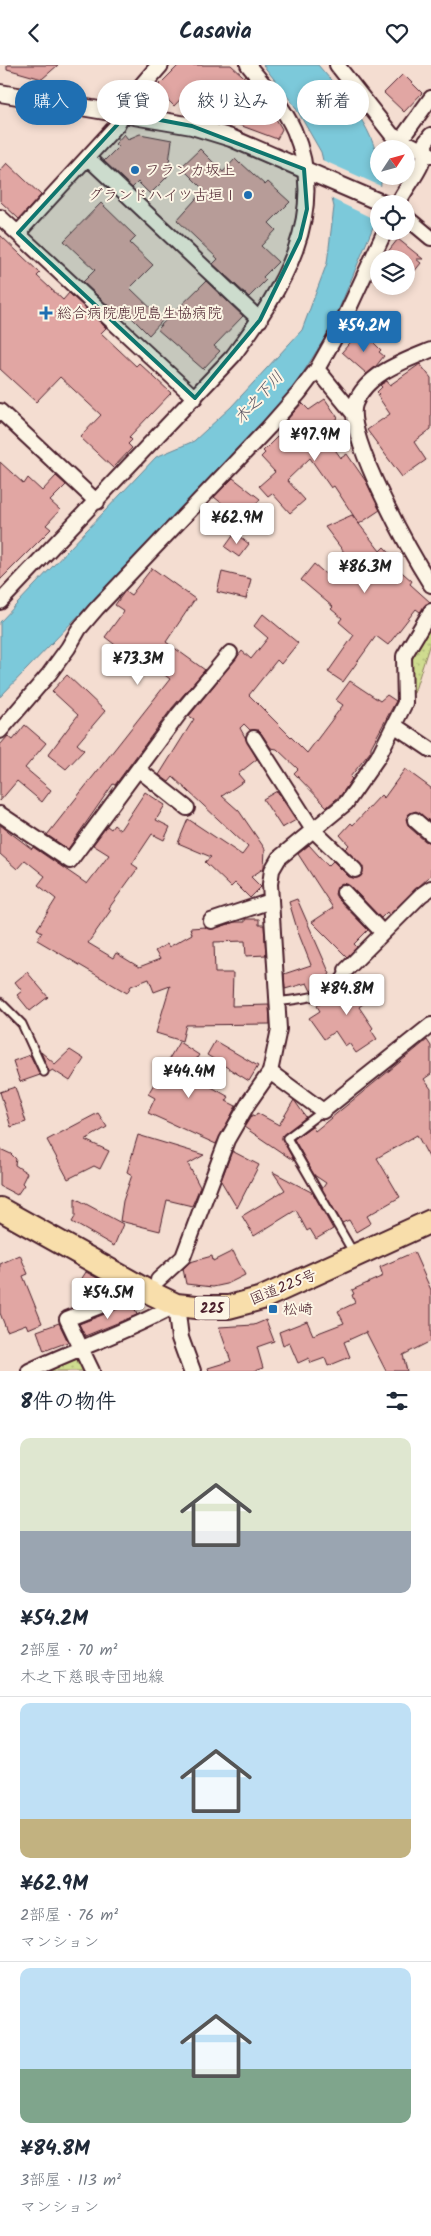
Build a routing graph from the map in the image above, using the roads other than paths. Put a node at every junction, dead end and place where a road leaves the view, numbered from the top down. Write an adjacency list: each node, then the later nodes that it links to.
1 (248, 65): 14 (street)
2 (337, 65): 11 (street)
3 (157, 66): 4 (street)
4 (146, 80)
5 (3, 97): 7 (street)
6 (431, 98): 11 (street)
7 (97, 110)
8 (169, 122): 14 (street)
9 (117, 125): 13 (street)
10 (431, 135): 12 (street)
11 (402, 138): 12 (street)
12 (428, 153): 15 (street)
13 (88, 157): 19 (street); 22 (street)
14 (304, 169): 16 (street); 22 (street)
15 (403, 195)
16 (370, 198)
17 (0, 217): 19 (street)
18 (415, 225): 20 (street)
19 (18, 233): 25 (street)
20 (431, 238)
21 (381, 240): 24 (street)
22 (260, 320): 25 (street)
23 (431, 350): 27 (street)
24 (317, 369): 27 (street); 34 (street)
25 (195, 398): 28 (street)
26 (0, 411): 28 (street)
27 (353, 413): 29 (street)
28 (97, 502): 30 (street)
29 (431, 585)
30 (3, 593)
31 (431, 611): 33 (street)
32 (230, 653): 37 (street)
33 (394, 725): 36 (street); 41 (street)
34 (0, 731)
35 (254, 738): 41 (street)
36 (431, 750)
37 (138, 770): 38 (street); 39 (street)
38 (187, 809)
39 (0, 814)
40 (415, 820): 42 (street)
41 (313, 830): 43 (street); 46 (street)
42 (431, 834)
43 (355, 870)
44 (431, 888): 48 (street)
45 (344, 892): 48 (street)
46 (272, 901): 47 (street); 51 (street)
47 (211, 921)
48 (383, 933): 49 (street)
49 (346, 970): 51 (lane)
50 (0, 1002): 53 (lane)
51 (278, 1002): 54 (street)
52 (431, 1025): 55 (street)
53 (44, 1072)
54 (270, 1072): 55 (street); 59 (street)
55 (323, 1111): 58 (lane)
56 (0, 1209): 61 (highway, 国道225号 / 225)
57 (431, 1221): 58 (highway, 国道225号 / 225)
58 (355, 1256): 61 (highway, 国道225号 / 225)
59 (158, 1279)
60 (131, 1294): 62 (street)
61 (176, 1305): 62 (street); 65 (street)
62 (80, 1347): 63 (street); 64 (street)
63 (29, 1371)
64 (92, 1371)
65 (192, 1371)

